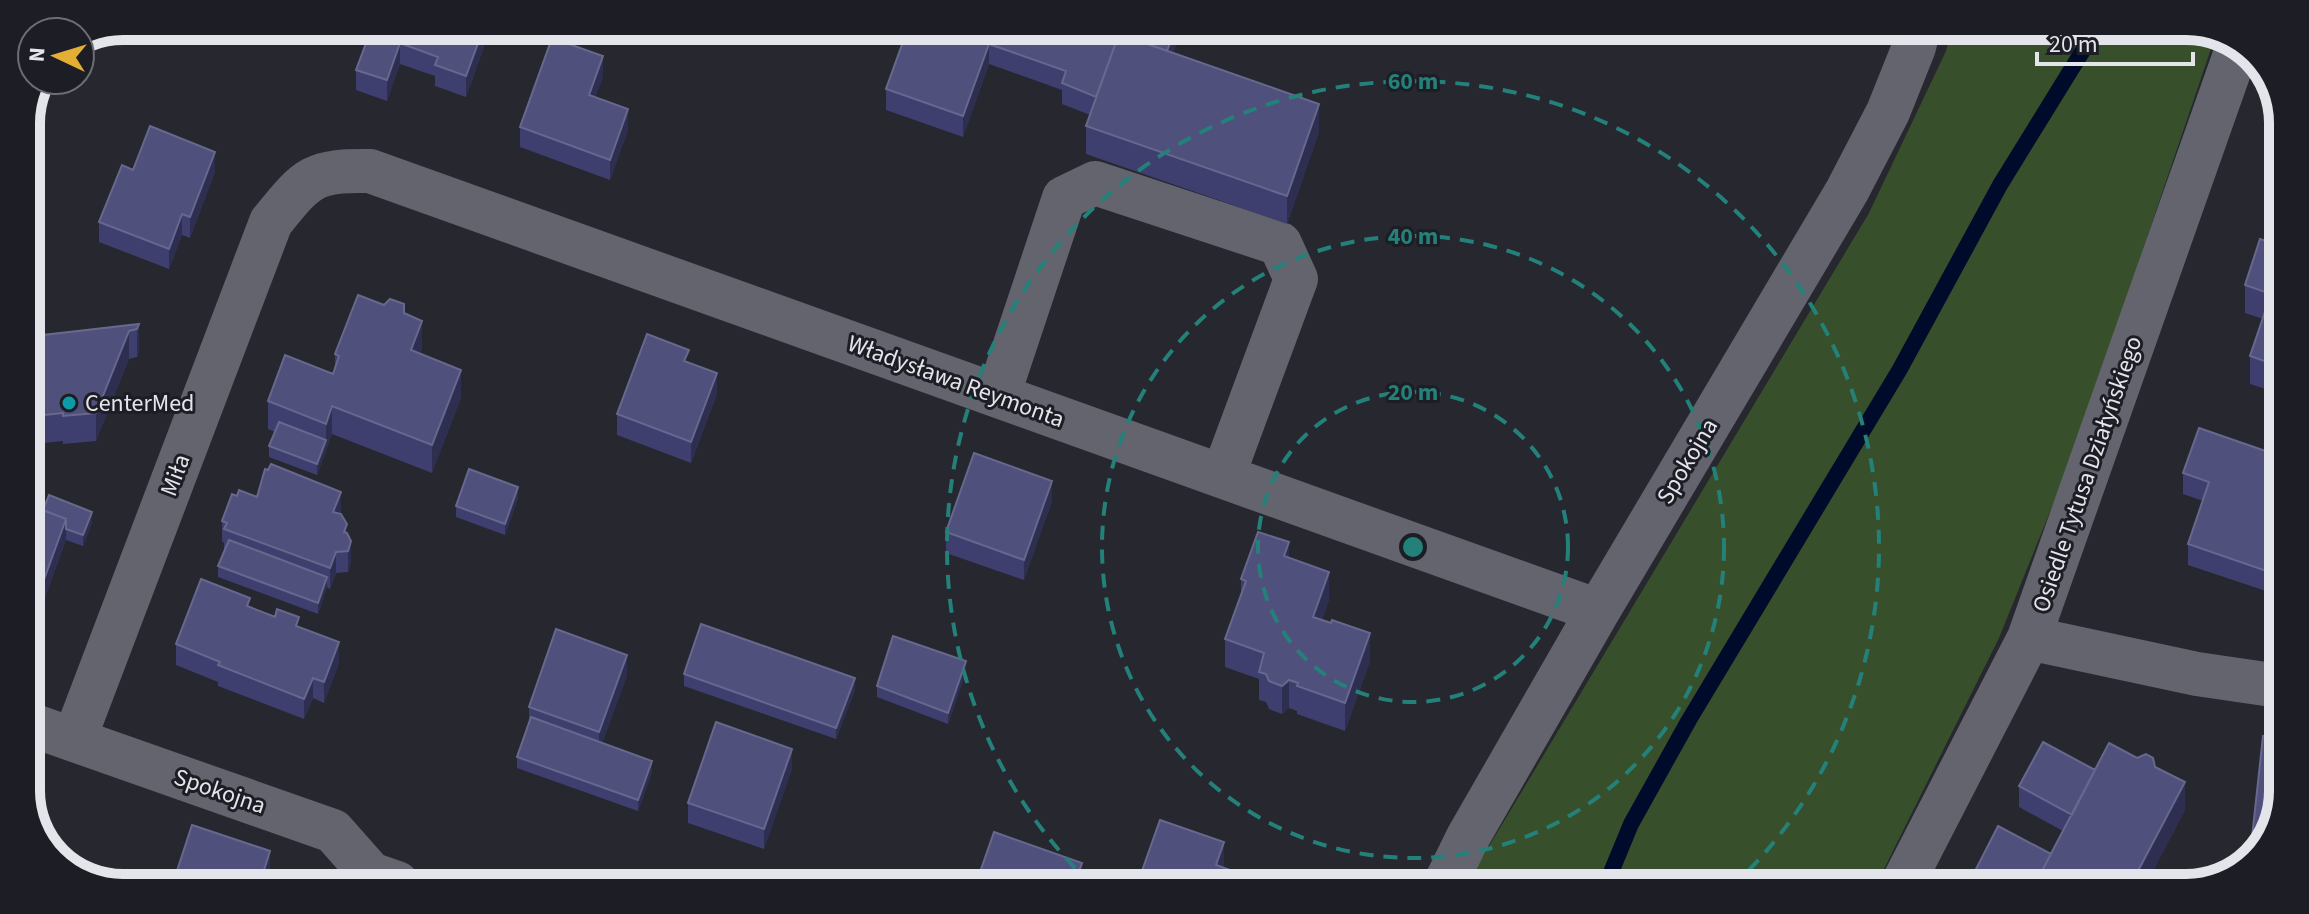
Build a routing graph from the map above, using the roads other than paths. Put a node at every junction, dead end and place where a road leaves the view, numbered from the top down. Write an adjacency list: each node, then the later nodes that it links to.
1 (1916, 40): 6 (street, Spokojna)
2 (2234, 56): 7 (street, Osiedle Tytusa Działyńskiego)
3 (312, 177): 4 (street, Władysława Reymonta); 10 (street, Miła)
4 (998, 396): 5 (street, Władysława Reymonta); 5 (street)
5 (1223, 476): 6 (street, Władysława Reymonta)
6 (1598, 611): 12 (street, Spokojna)
7 (2029, 638): 8 (street); 13 (street, Osiedle Tytusa Działyńskiego)
8 (2269, 685)
9 (40, 728): 10 (street, Spokojna)
10 (74, 740): 11 (street, Spokojna)
11 (372, 874)
12 (1450, 874)
13 (1908, 874)

